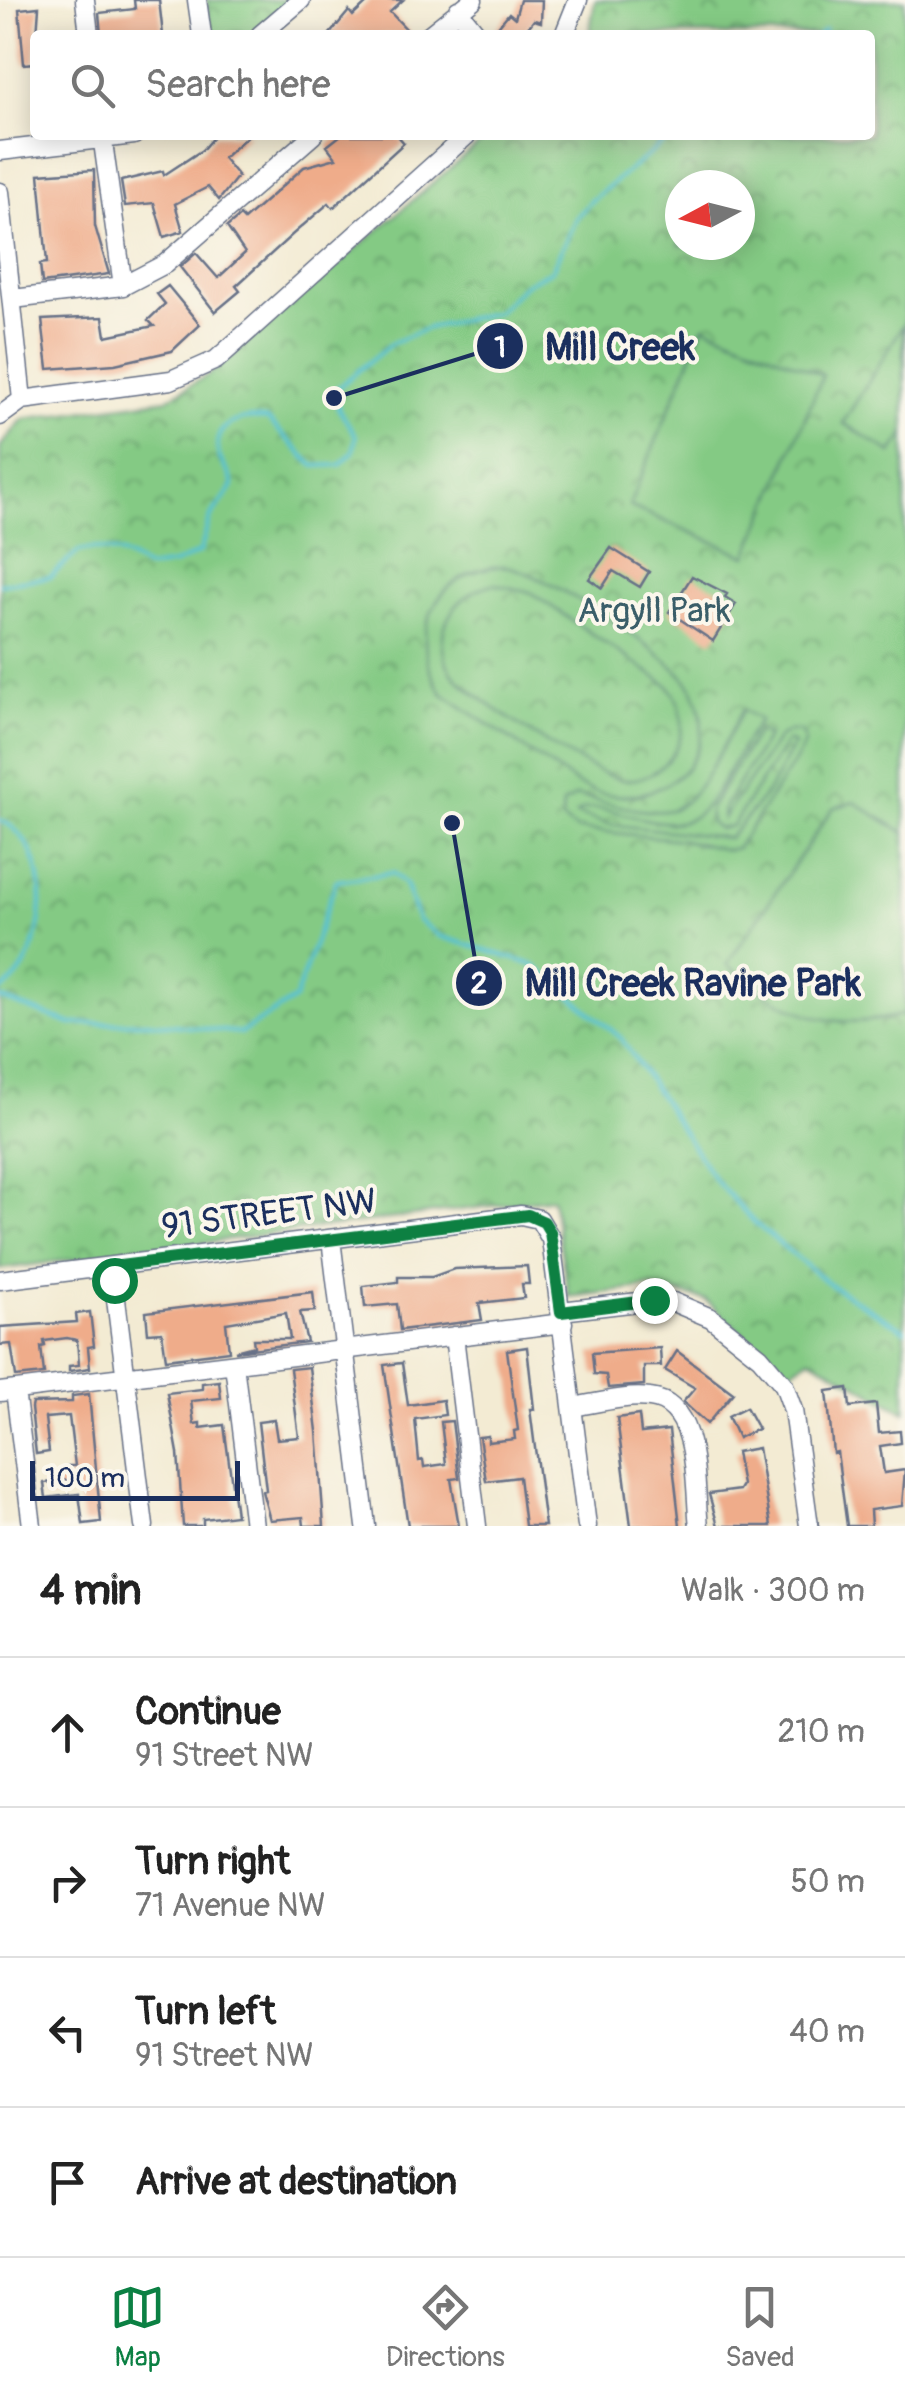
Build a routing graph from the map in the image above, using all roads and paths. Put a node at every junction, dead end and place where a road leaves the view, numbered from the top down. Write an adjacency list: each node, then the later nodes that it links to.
1 (85, 0): 6 (street)
2 (197, 0): 7 (street)
3 (300, 0): 8 (street)
4 (578, 0): 11 (street)
5 (466, 5): 9 (street); 10 (street)
6 (89, 30)
7 (201, 30)
8 (266, 30)
9 (435, 30)
10 (476, 30)
11 (566, 30)
12 (80, 140): 16 (street)
13 (102, 140): 18 (street)
14 (308, 140): 18 (street)
15 (460, 140): 20 (street)
16 (0, 151)
17 (0, 192): 19 (street)
18 (123, 286): 19 (street)
19 (13, 299): 20 (street)
20 (22, 400): 21 (street)
21 (0, 416)
22 (331, 1239): 23 (street, 91 STREET NW); 25 (street, 91 STREET NW); 27 (street)
23 (112, 1267): 24 (street, 91 STREET NW); 29 (street)
24 (0, 1280)
25 (562, 1317): 26 (street); 31 (street); 39 (street)
26 (454, 1336): 27 (street); 36 (street)
27 (344, 1350): 28 (street); 35 (street)
28 (234, 1364): 29 (street); 34 (street)
29 (126, 1377): 30 (street); 33 (street)
30 (8, 1391): 32 (street)
31 (573, 1406): 37 (street); 38 (street)
32 (32, 1526)
33 (144, 1526)
34 (254, 1526)
35 (366, 1526)
36 (477, 1526)
37 (588, 1526)
38 (699, 1526)
39 (809, 1526)

